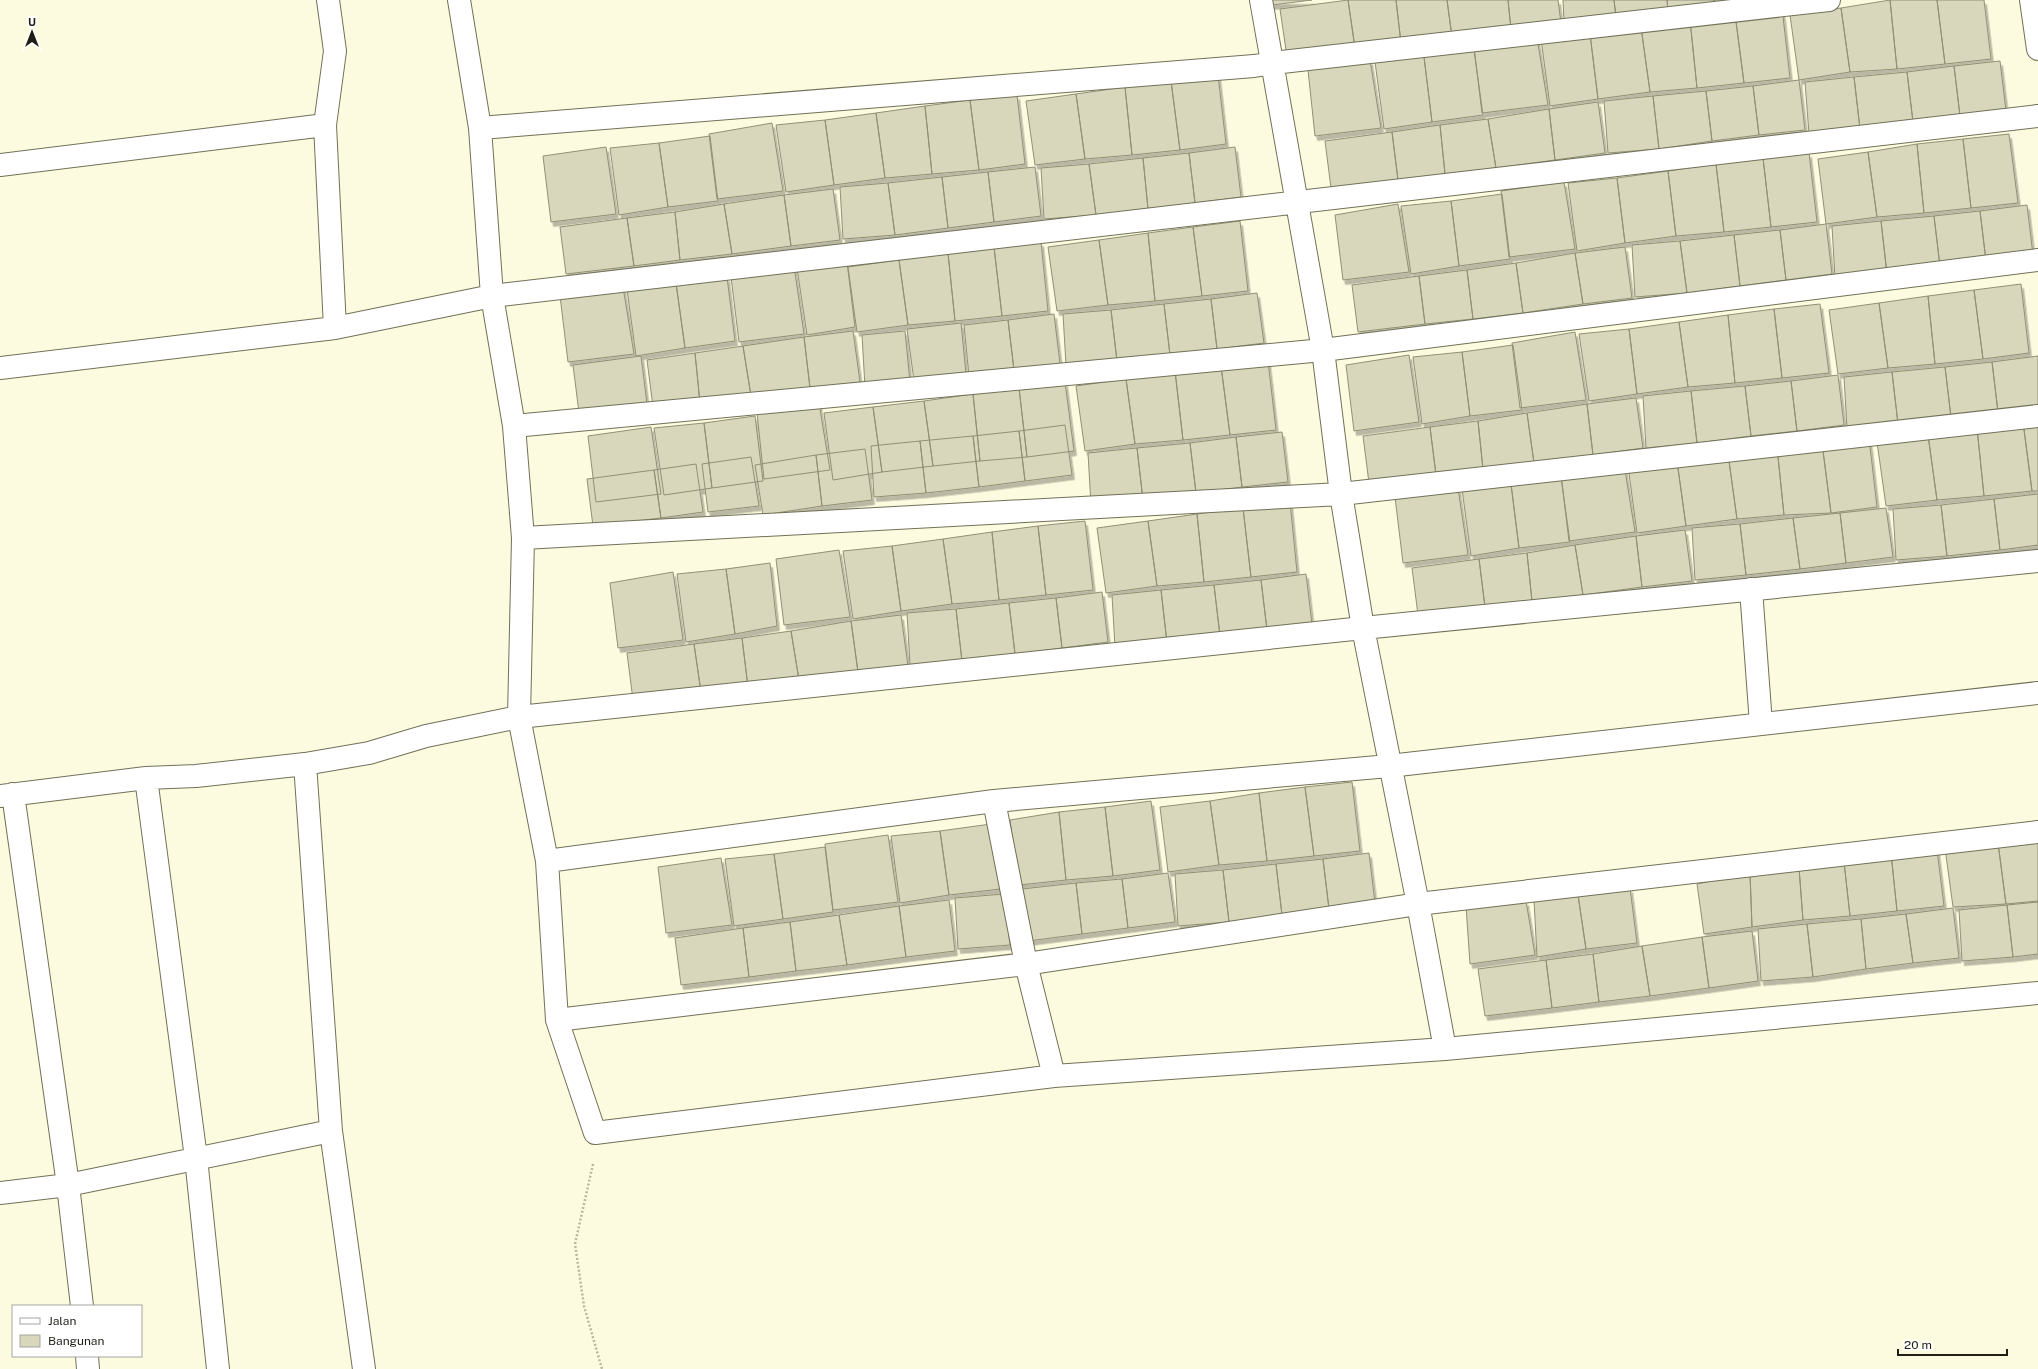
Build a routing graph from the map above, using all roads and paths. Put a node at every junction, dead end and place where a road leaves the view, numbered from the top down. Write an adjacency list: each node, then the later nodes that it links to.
1 (328, 0): 9 (street)
2 (459, 0): 10 (street)
3 (1261, 0): 7 (street)
4 (1829, 0): 7 (street)
5 (2031, 0): 6 (street)
6 (2038, 49)
7 (1273, 63): 10 (street); 12 (street)
8 (2038, 116): 12 (street)
9 (325, 125): 11 (street); 15 (street)
10 (480, 128): 14 (street)
11 (0, 165)
12 (1297, 201): 14 (street); 16 (street)
13 (2038, 260): 16 (street)
14 (492, 296): 15 (street); 19 (street)
15 (335, 328): 17 (street)
16 (1323, 350): 19 (street); 20 (street)
17 (0, 368)
18 (2038, 416): 20 (street)
19 (514, 426): 21 (street)
20 (1341, 494): 21 (street); 24 (street)
21 (523, 538): 26 (street)
22 (2038, 560): 23 (street)
23 (1751, 589): 24 (street); 27 (street)
24 (1363, 628): 26 (street); 29 (street)
25 (2038, 693): 27 (street)
26 (519, 717): 28 (street); 34 (street)
27 (1761, 724): 29 (street)
28 (304, 764): 30 (street); 41 (street)
29 (1389, 766): 32 (street); 35 (street)
30 (146, 778): 31 (street); 43 (street)
31 (7, 795): 44 (street)
32 (994, 801): 34 (street); 36 (street)
33 (2038, 832): 35 (street)
34 (548, 861): 38 (street)
35 (1418, 904): 36 (street); 39 (street)
36 (1026, 964): 38 (street); 40 (street)
37 (2038, 993): 39 (street)
38 (557, 1020): 42 (street)
39 (1445, 1049): 40 (street)
40 (1054, 1076): 42 (street)
41 (331, 1131): 43 (street); 50 (street)
42 (595, 1133): 51 (path)
43 (196, 1158): 44 (street); 49 (street)
44 (68, 1185): 45 (street); 46 (street)
45 (0, 1193)
46 (82, 1305)
47 (87, 1357): 48 (street)
48 (88, 1369)
49 (218, 1369)
50 (364, 1369)
51 (602, 1369)

